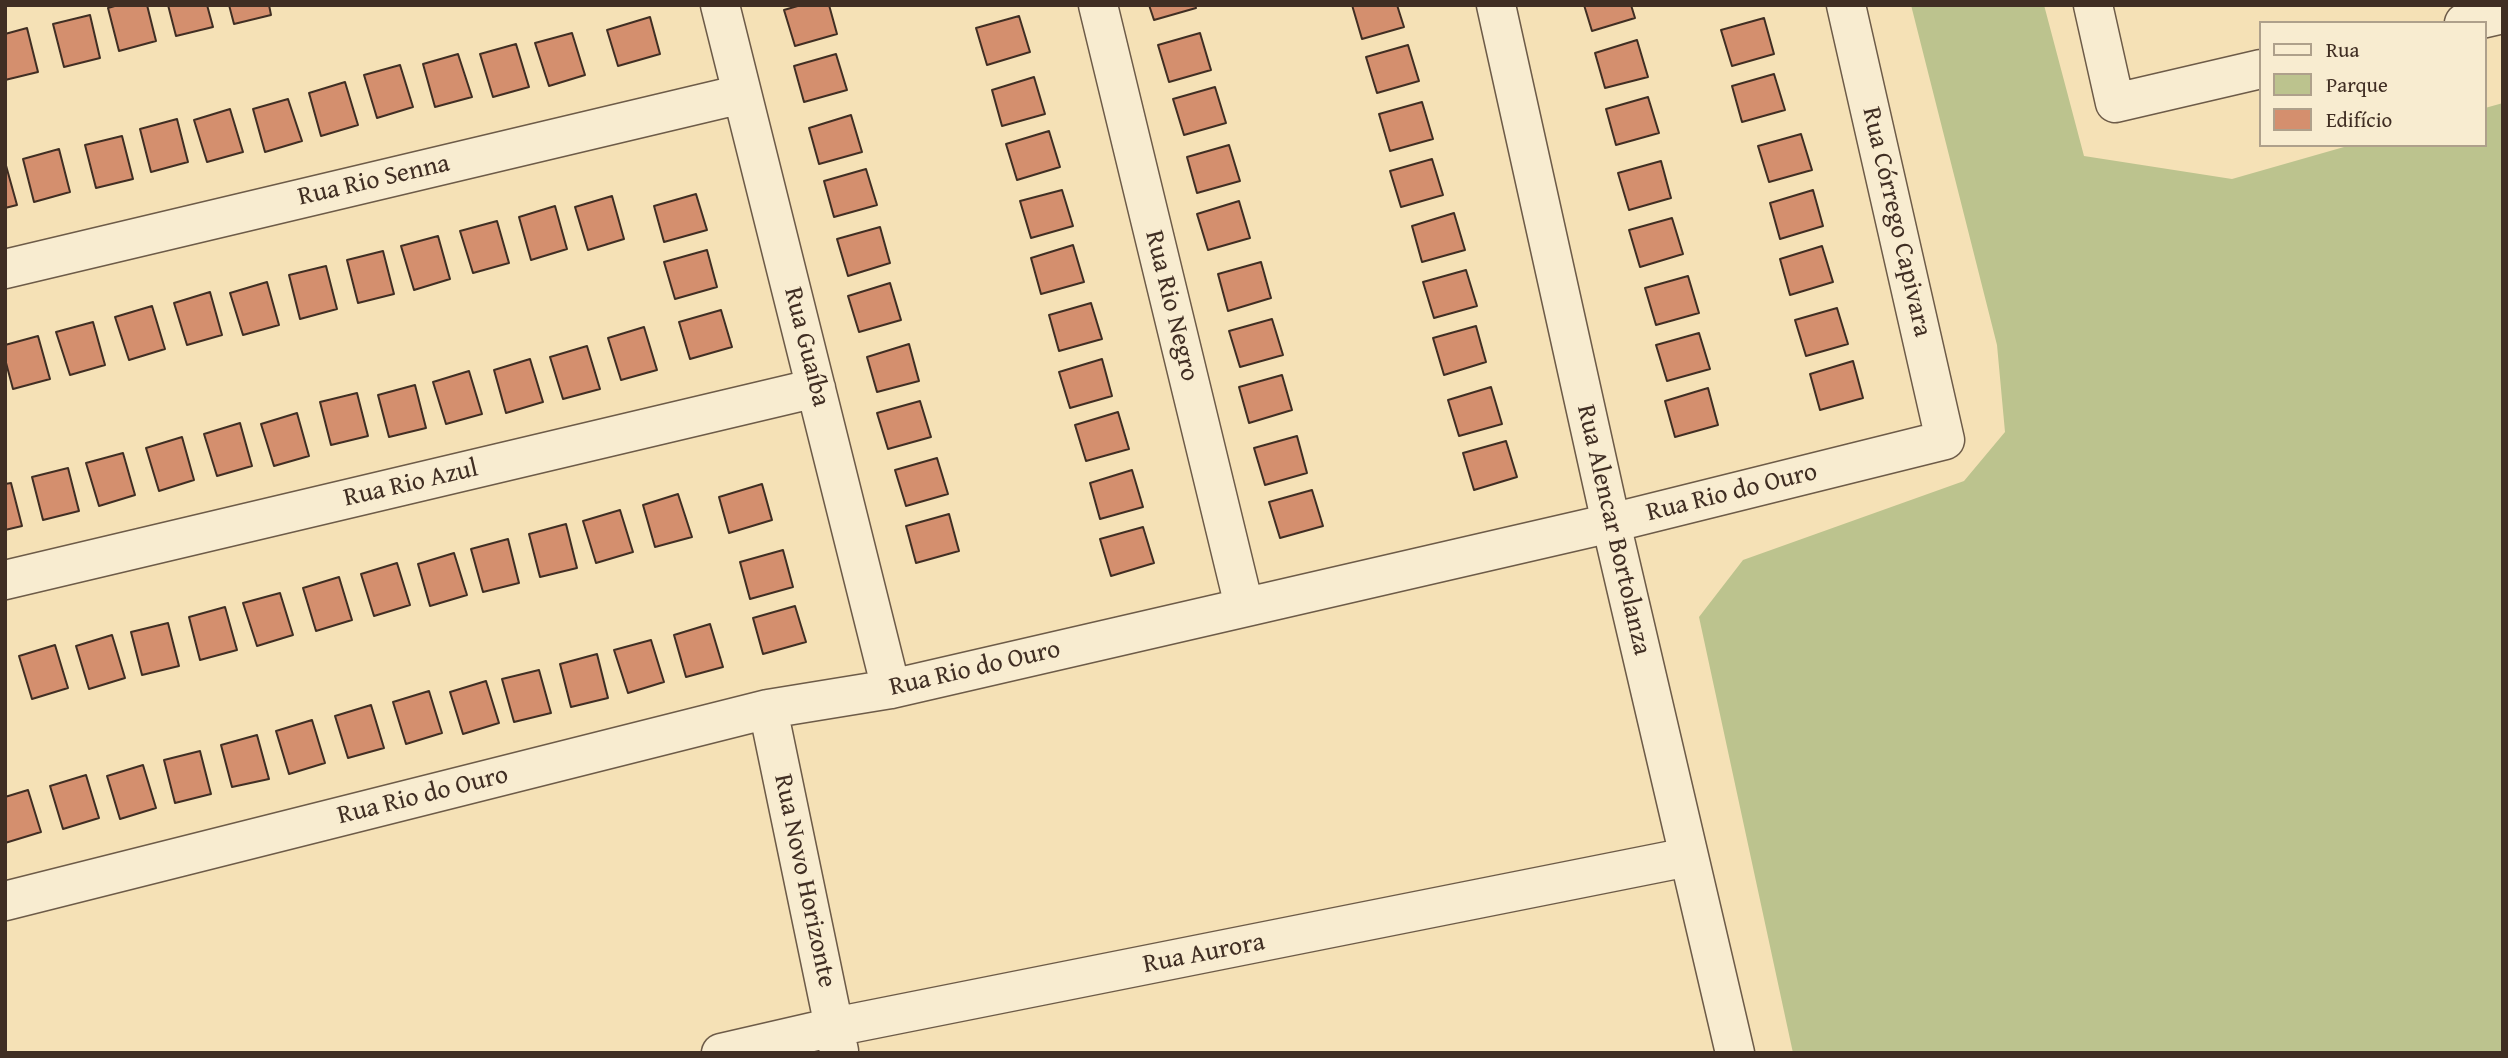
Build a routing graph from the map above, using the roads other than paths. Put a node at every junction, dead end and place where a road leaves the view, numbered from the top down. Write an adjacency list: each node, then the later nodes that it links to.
1 (720, 5): 9 (street, Rua Guaíba)
2 (1098, 5): 15 (street, Rua Rio Negro)
3 (1496, 5): 13 (street, Rua Alencar Bortolanza)
4 (1846, 5): 12 (street, Rua Córrego Capivara)
5 (2093, 5): 8 (street)
6 (2503, 14): 7 (street)
7 (2473, 21)
8 (2260, 69)
9 (743, 94): 10 (street, Rua Rio Senna); 11 (street, Rua Guaíba)
10 (5, 269)
11 (816, 388): 14 (street, Rua Rio Azul); 16 (street, Rua Guaíba)
12 (1945, 440): 13 (street, Rua Rio do Ouro)
13 (1611, 523): 15 (street, Rua Rio do Ouro); 18 (street, Rua Alencar Bortolanza)
14 (5, 580)
15 (1244, 606): 16 (street, Rua Rio do Ouro)
16 (891, 689): 17 (street, Rua Rio do Ouro)
17 (768, 709): 19 (street, Rua Rio do Ouro); 20 (street, Rua Novo Horizonte)
18 (1688, 857): 20 (street, Rua Aurora); 22 (street, Rua Alencar Bortolanza)
19 (5, 901)
20 (837, 1040): 21 (street, Rua Aurora)
21 (720, 1053)
22 (1735, 1053)

